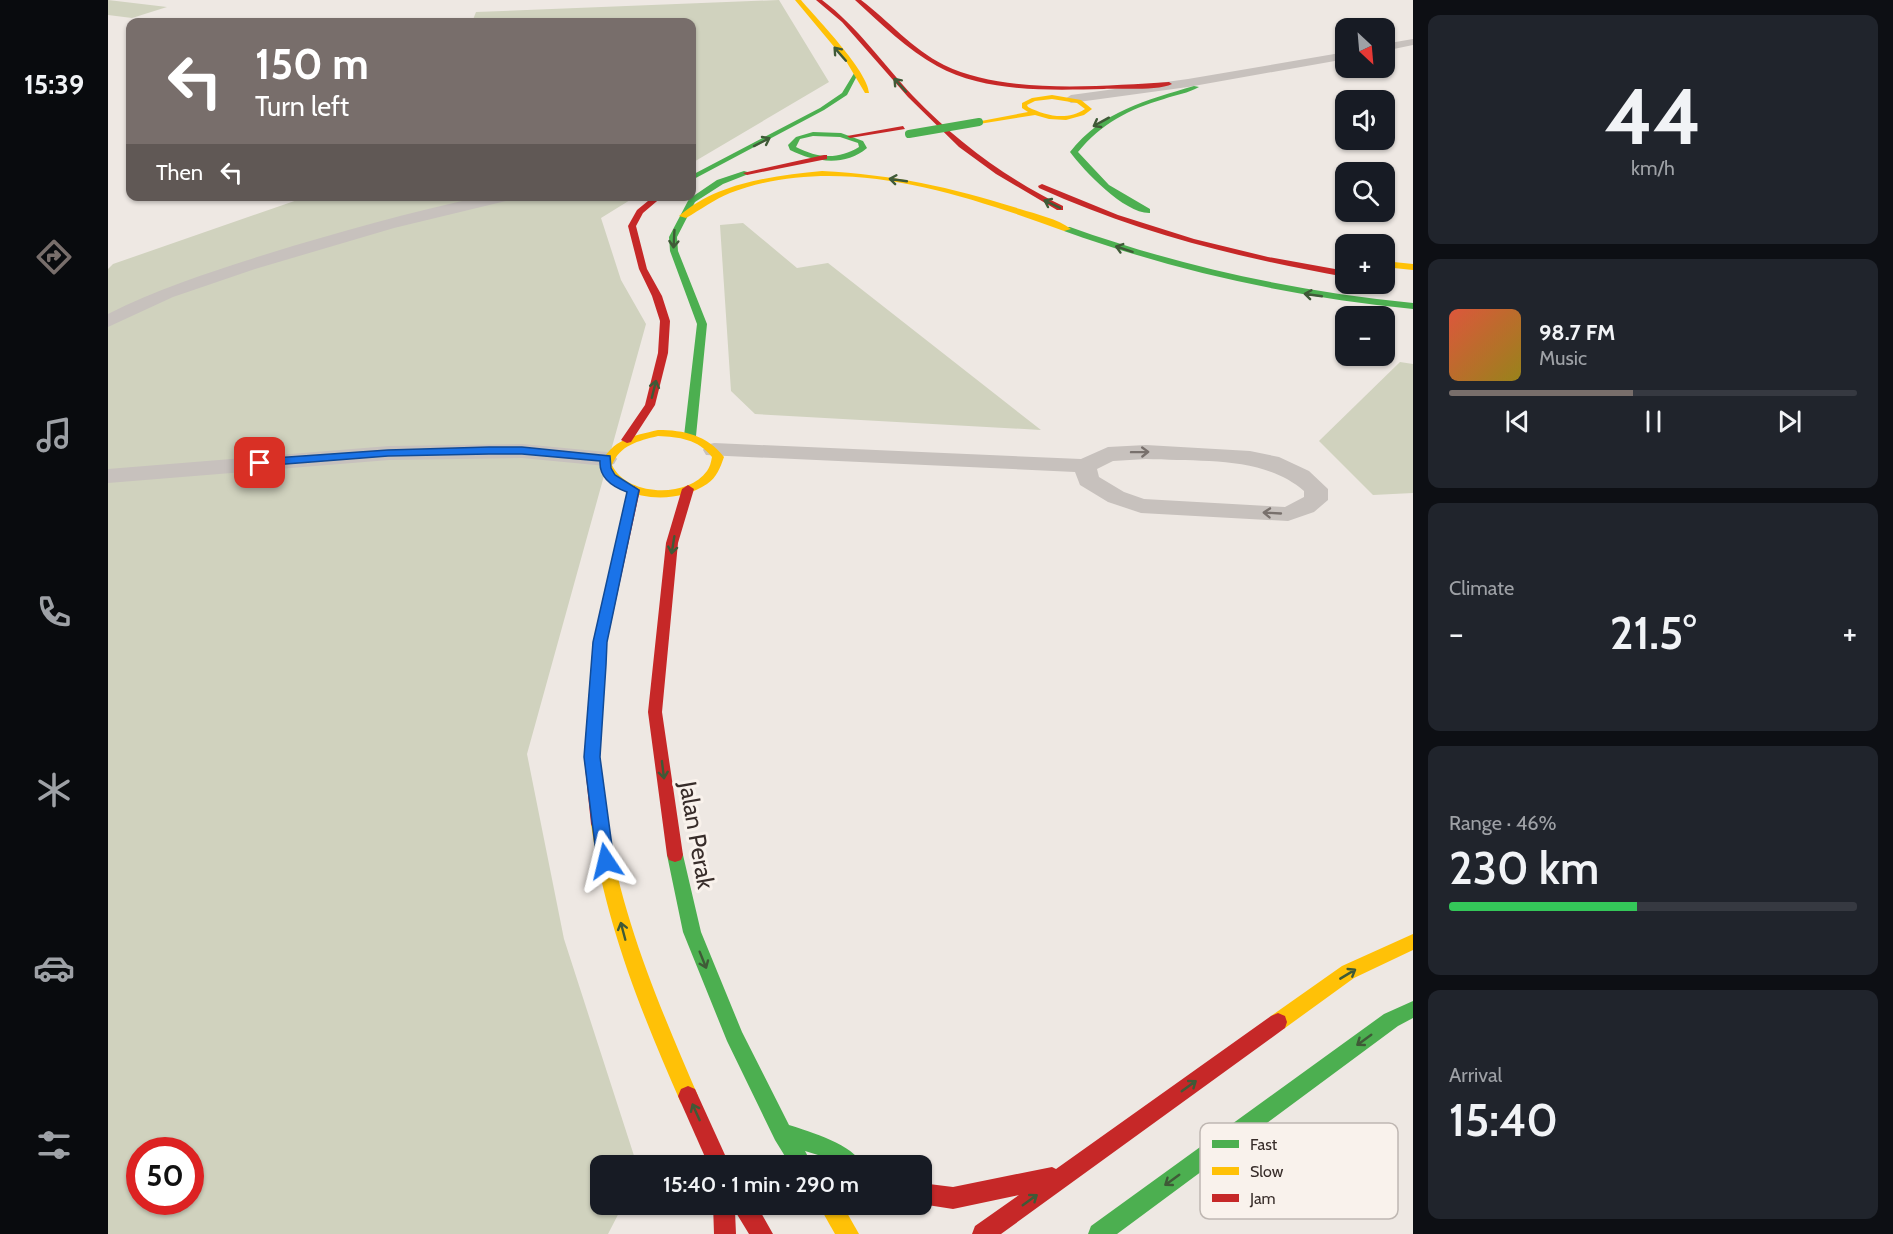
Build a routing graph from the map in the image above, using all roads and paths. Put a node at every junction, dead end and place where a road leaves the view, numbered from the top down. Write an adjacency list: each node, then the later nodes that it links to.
1 (798, 0): 12 (main road, one-way to 1)
2 (819, 0): 45 (main road, one-way to 2)
3 (834, 0): 13 (main road)
4 (858, 0): 8 (main road)
5 (1413, 42): 6 (street)
6 (1395, 46)
7 (1413, 51): 9 (street)
8 (923, 54): 14 (main road); 15 (main road)
9 (1395, 54)
10 (1335, 57): 14 (street)
11 (1335, 65): 14 (street)
12 (856, 72): 18 (main road); 33 (main road, one-way to 12)
13 (907, 72)
14 (1192, 85): 16 (street); 17 (street); 28 (main road, one-way to 28)
15 (1043, 98): 16 (main road); 20 (main road)
16 (1071, 99): 17 (main road)
17 (1088, 106): 21 (main road)
18 (863, 107)
19 (944, 110): 44 (main road)
20 (1030, 111): 21 (main road); 23 (main road, bridge)
21 (1075, 116): 28 (main road)
22 (843, 122): 24 (main road)
23 (906, 131): 25 (main road); 27 (main road)
24 (813, 134): 25 (main road); 26 (main road)
25 (849, 136): 27 (main road)
26 (792, 145): 30 (main road); 34 (main road)
27 (863, 145): 29 (main road)
28 (1074, 152): 41 (main road)
29 (847, 156): 30 (main road); 31 (main road)
30 (824, 158): 35 (main road)
31 (868, 160)
32 (897, 166): 39 (main road)
33 (696, 178)
34 (696, 178)
35 (696, 198)
36 (488, 201): 47 (street)
37 (653, 201): 49 (main road, one-way to 37)
38 (692, 201): 40 (main road)
39 (1002, 205): 40 (main road, one-way to 40); 46 (main road, one-way to 39)
40 (683, 216): 48 (main road, one-way to 48)
41 (1165, 217)
42 (1395, 265): 43 (main road)
43 (1413, 267)
44 (1335, 272)
45 (1413, 296)
46 (1413, 306)
47 (108, 321)
48 (690, 436): 49 (main road); 50 (main road)
49 (627, 440): 51 (main road)
50 (716, 457): 52 (street); 54 (main road)
51 (606, 459): 53 (street); 55 (main road)
52 (1086, 473): 52 (street, one-way to 52)
53 (108, 476)
54 (688, 489): 55 (main road); 59 (main road, Jalan Perak, one-way to 59)
55 (633, 490): 60 (main road, one-way to 55)
56 (1413, 942): 64 (main road, one-way to 56)
57 (1413, 1009): 58 (main road, one-way to 58)
58 (1250, 1123)
59 (782, 1133): 61 (main road, Jalan Perak); 62 (main road)
60 (715, 1155)
61 (797, 1155)
62 (837, 1155)
63 (1200, 1160): 73 (main road, one-way to 73)
64 (1064, 1175): 65 (main road); 72 (main road, one-way to 64)
65 (932, 1195)
66 (724, 1215): 69 (main road)
67 (750, 1215): 70 (main road)
68 (836, 1215): 71 (main road)
69 (725, 1234)
70 (762, 1234)
71 (848, 1234)
72 (983, 1234)
73 (1099, 1234)

